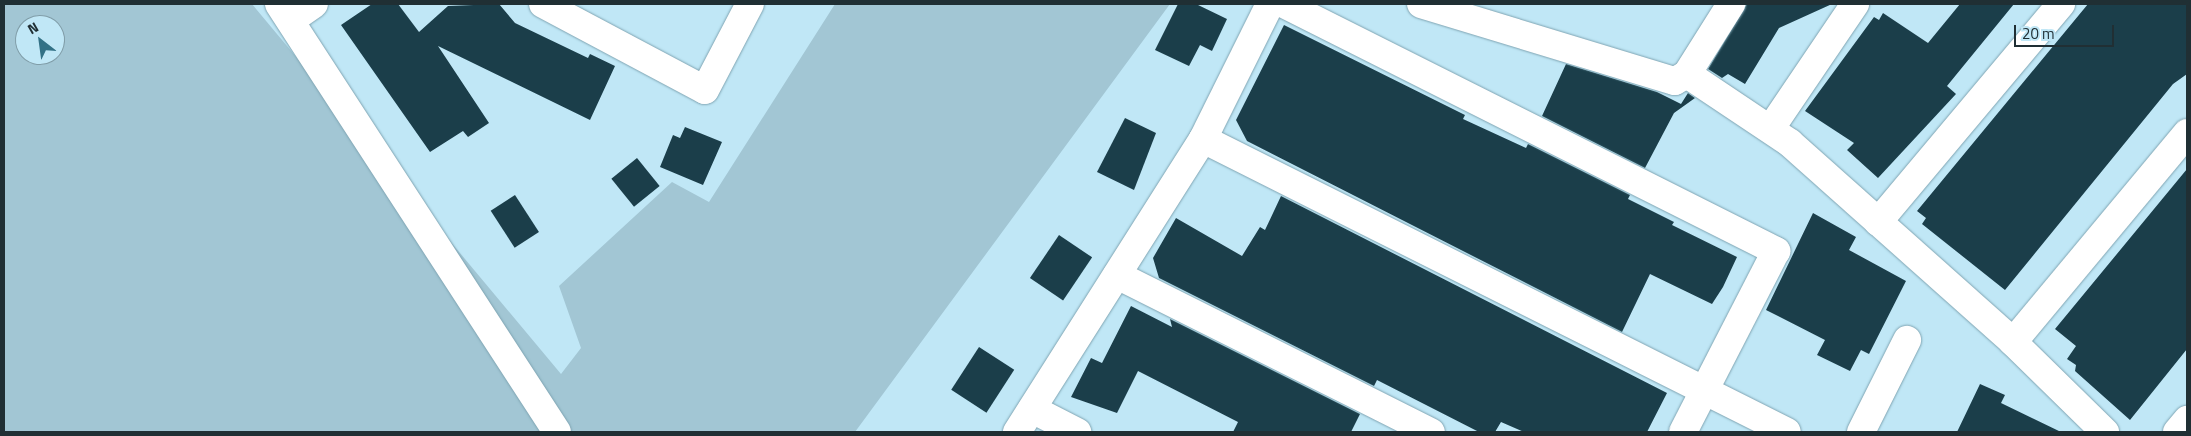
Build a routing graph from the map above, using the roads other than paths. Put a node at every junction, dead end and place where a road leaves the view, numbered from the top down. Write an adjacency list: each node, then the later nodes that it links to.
1 (314, 4): 10 (street)
2 (750, 4): 9 (street)
3 (1270, 4): 14 (street)
4 (1284, 4): 19 (street)
5 (1421, 4): 11 (street)
6 (1731, 4): 11 (street)
7 (1855, 4): 12 (street)
8 (2061, 4): 15 (street)
9 (558, 7)
10 (285, 12): 22 (street)
11 (1687, 74): 12 (street)
12 (1771, 128): 15 (street)
13 (2187, 133): 18 (street)
14 (1203, 139): 16 (street); 19 (street)
15 (1878, 222): 18 (street)
16 (1117, 275): 20 (street); 25 (street)
17 (1906, 340): 28 (street)
18 (2013, 342): 29 (street)
19 (1703, 392): 26 (street); 27 (street)
20 (1032, 410): 23 (street); 24 (street)
21 (2187, 420): 30 (street)
22 (557, 432)
23 (1017, 432)
24 (1078, 432)
25 (1431, 432)
26 (1683, 432)
27 (1787, 432)
28 (1861, 432)
29 (2105, 432)
30 (2177, 432)

